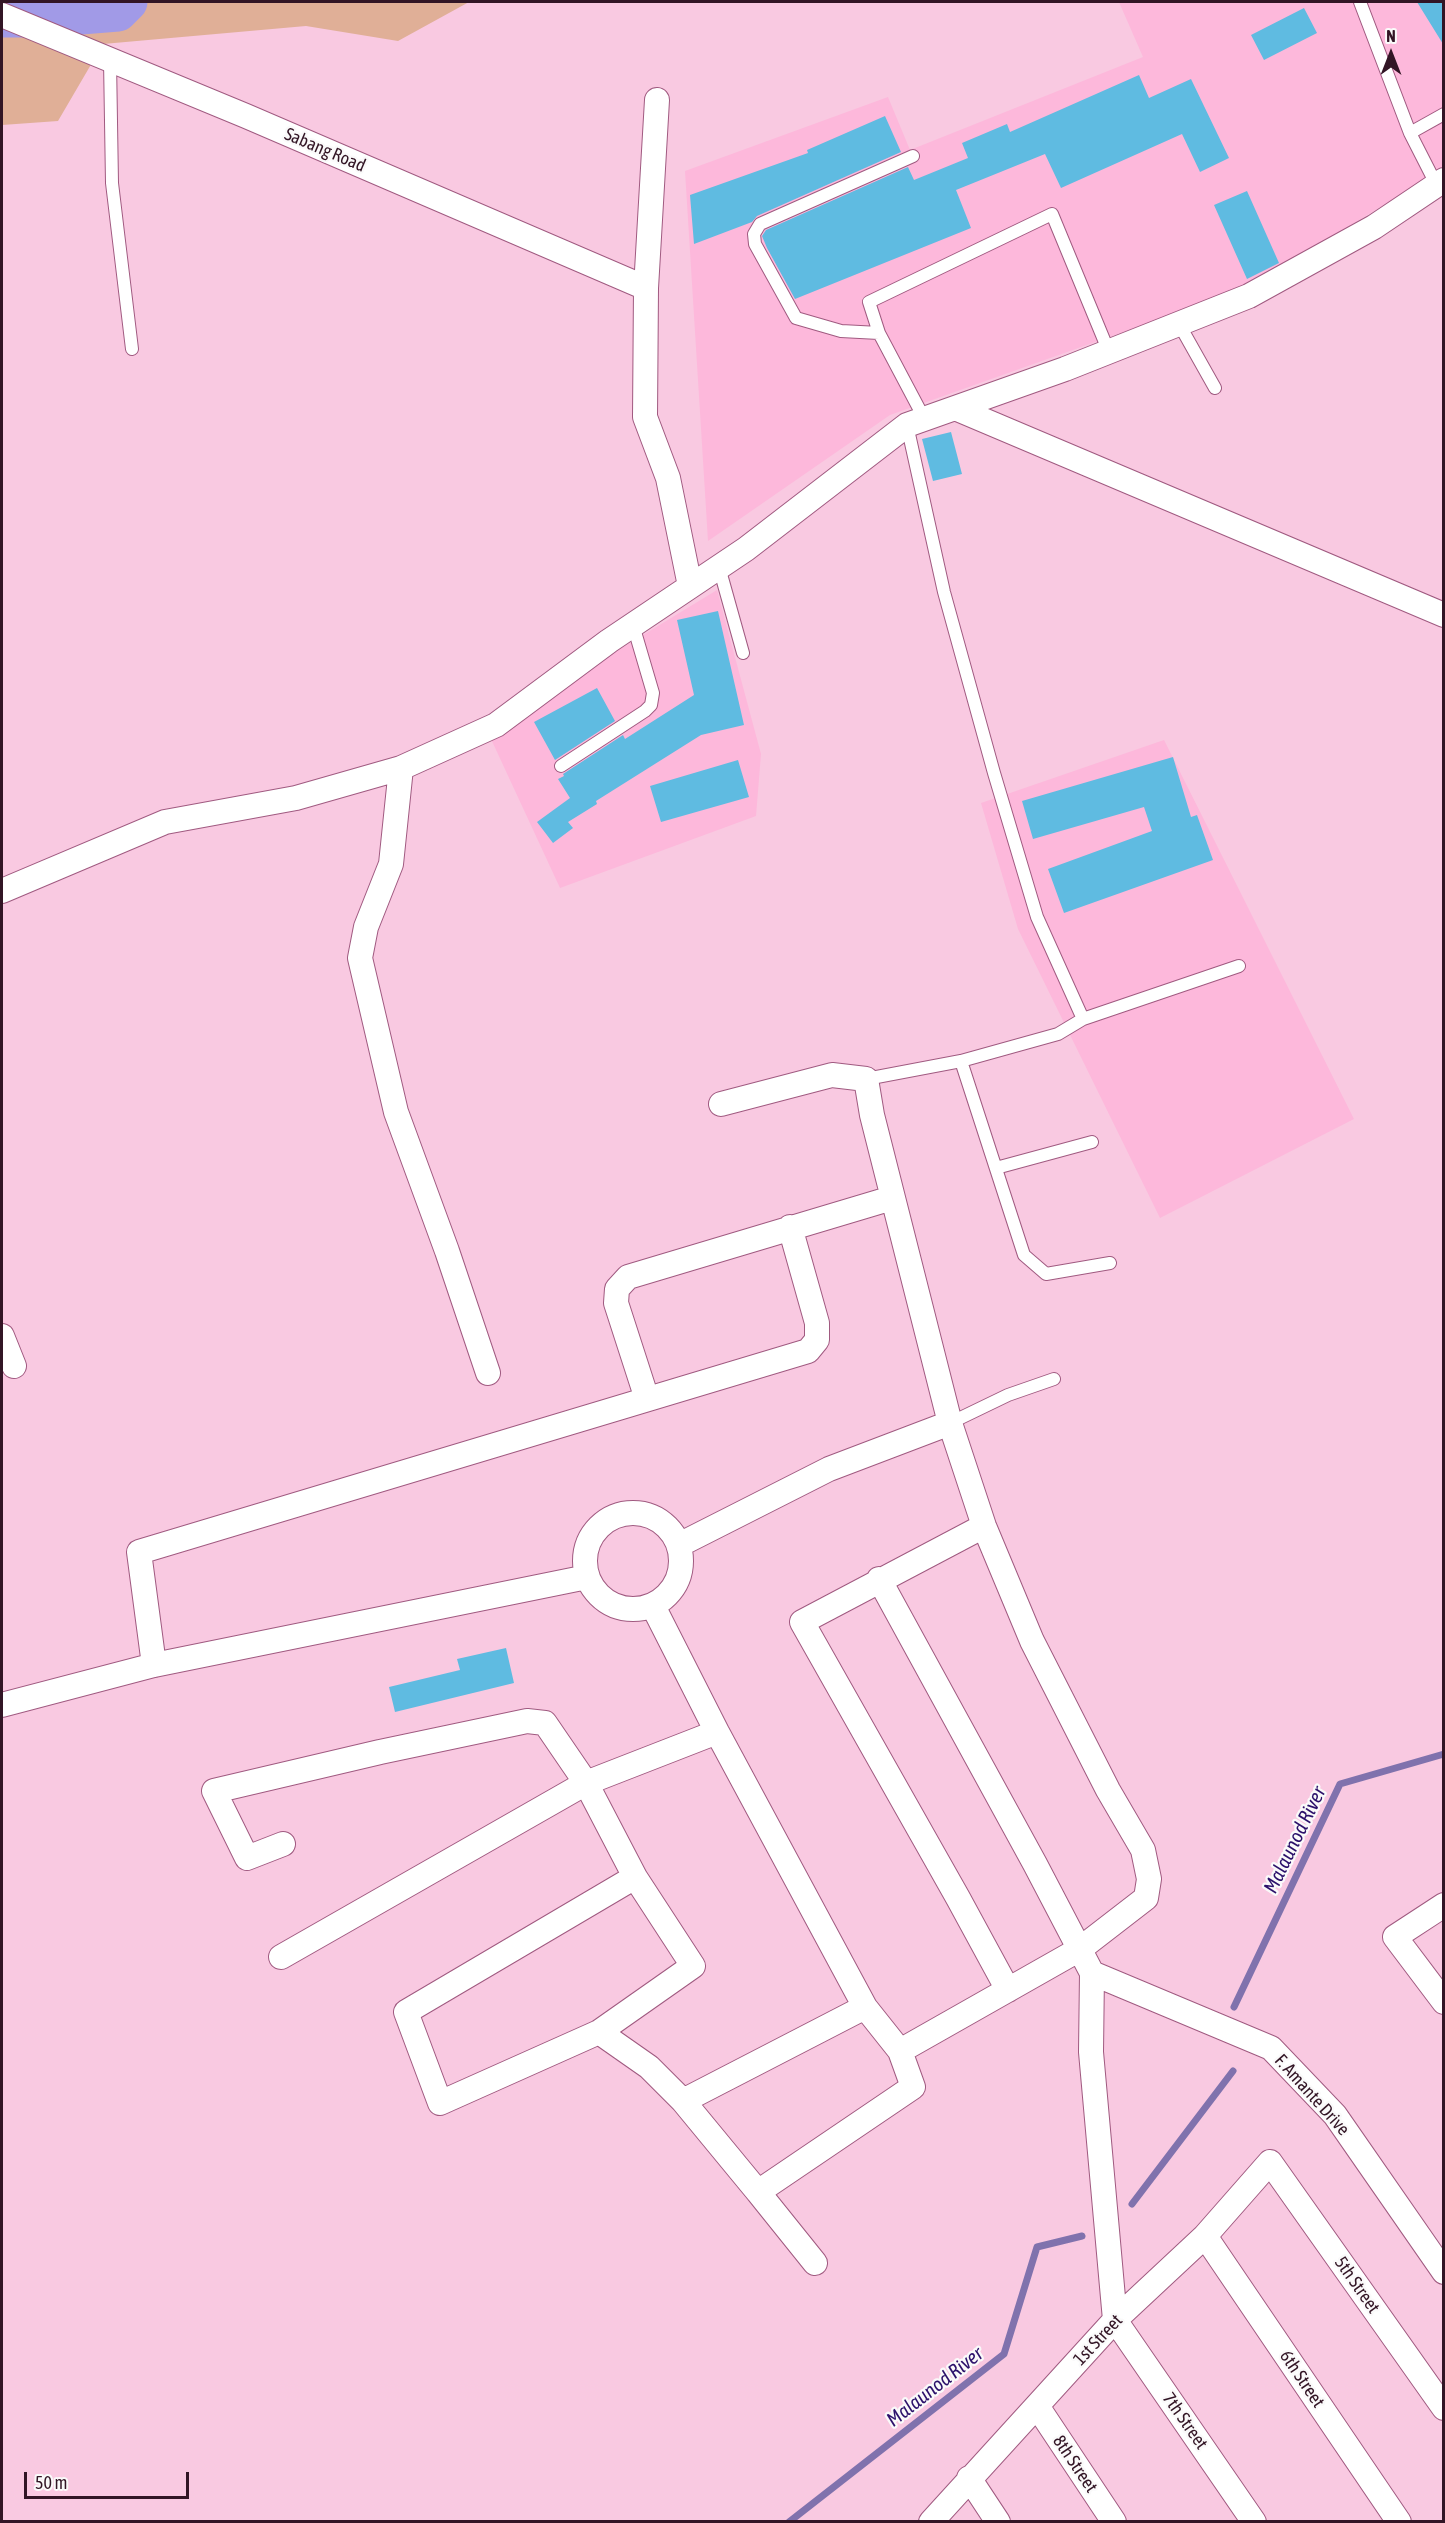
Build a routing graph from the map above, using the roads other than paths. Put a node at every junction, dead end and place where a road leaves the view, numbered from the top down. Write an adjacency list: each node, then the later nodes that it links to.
1 (1360, 2): 6 (lane)
2 (2, 15): 3 (street, Sabang Road)
3 (110, 60): 9 (street, Sabang Road); 12 (lane)
4 (657, 100): 9 (street)
5 (1443, 114): 6 (lane)
6 (1410, 133): 8 (lane)
7 (913, 156): 11 (lane)
8 (1440, 182): 10 (street)
9 (646, 288): 18 (street)
10 (1179, 324): 13 (street); 14 (lane)
11 (879, 333): 13 (lane); 16 (lane)
12 (132, 349)
13 (1109, 352): 15 (street)
14 (1215, 388)
15 (955, 408): 16 (street); 19 (street)
16 (915, 422): 17 (street); 26 (lane)
17 (719, 567): 18 (street); 21 (lane)
18 (690, 586): 20 (street)
19 (1443, 615)
20 (633, 625): 22 (lane); 23 (street)
21 (742, 653)
22 (561, 766)
23 (401, 768): 24 (street); 37 (street)
24 (2, 891)
25 (1239, 966): 26 (lane)
26 (1083, 1019): 27 (lane)
27 (961, 1061): 28 (lane); 31 (lane)
28 (866, 1079): 29 (street); 32 (street)
29 (722, 1104)
30 (1092, 1142): 31 (lane)
31 (996, 1168): 34 (lane)
32 (892, 1198): 33 (street); 40 (street)
33 (790, 1227): 39 (street); 39 (street)
34 (1110, 1263)
35 (2, 1336): 36 (street)
36 (14, 1366)
37 (488, 1373)
38 (1054, 1379): 40 (lane)
39 (647, 1400): 46 (street)
40 (950, 1423): 41 (street); 42 (street)
41 (984, 1526): 44 (street); 53 (street)
42 (679, 1545): 43 (street); 45 (street)
43 (587, 1577): 45 (street); 46 (street)
44 (879, 1579): 53 (street); 56 (street)
45 (653, 1606): 48 (street)
46 (154, 1665): 47 (street)
47 (2, 1705)
48 (717, 1732): 49 (street); 58 (street)
49 (586, 1783): 50 (street); 51 (street); 54 (street)
50 (283, 1844)
51 (636, 1877): 59 (street); 59 (street)
52 (1443, 1905): 57 (street)
53 (1080, 1949): 55 (street); 56 (street)
54 (281, 1957)
55 (1092, 1973): 66 (street, F. Amante Drive); 67 (street)
56 (1008, 1990): 60 (street)
57 (1443, 2002)
58 (865, 2007): 60 (street); 61 (street)
59 (599, 2032): 61 (street)
60 (900, 2051): 63 (street)
61 (683, 2101): 63 (street)
62 (1270, 2162): 64 (street, 1st Street); 69 (street, 5th Street)
63 (758, 2192): 65 (street)
64 (1205, 2236): 67 (street, 1st Street); 75 (street, 6th Street)
65 (815, 2263)
66 (1443, 2272)
67 (1115, 2320): 68 (street, 1st Street); 74 (street, 7th Street)
68 (1037, 2406): 70 (street, 1st Street); 73 (street, 8th Street)
69 (1443, 2408)
70 (969, 2478): 71 (street, 1st Street); 72 (street)
71 (931, 2522)
72 (998, 2522)
73 (1114, 2522)
74 (1254, 2522)
75 (1399, 2522)

